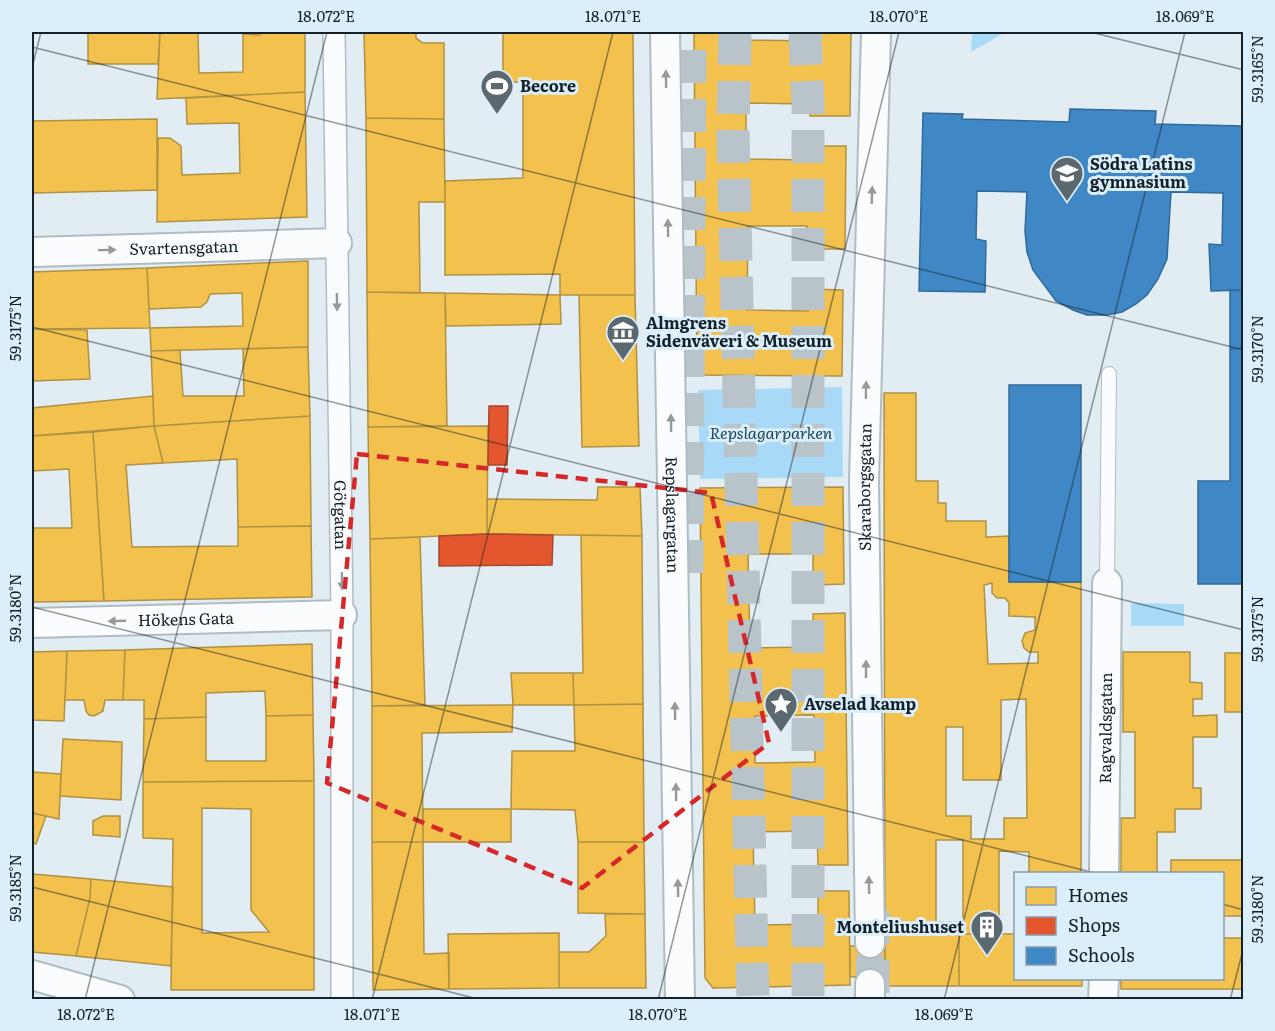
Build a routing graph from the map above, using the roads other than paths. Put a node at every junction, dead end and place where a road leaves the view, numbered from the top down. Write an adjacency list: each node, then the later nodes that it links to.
1 (334, 32): 4 (street, Götgatan)
2 (665, 32): 16 (street, Repslagargatan, one-way to 2)
3 (876, 32): 11 (street, Skaraborgsgatan, one-way to 3)
4 (337, 243): 5 (street, Svartensgatan, one-way to 4); 8 (street, Götgatan, one-way to 8)
5 (32, 252)
6 (1109, 374): 7 (lane)
7 (1107, 583): 10 (street, Ragvaldsgatan)
8 (342, 615): 9 (street, Hökens Gata, one-way to 9); 15 (street, Götgatan)
9 (32, 623)
10 (1104, 872)
11 (870, 944)
12 (32, 975): 14 (street)
13 (1104, 980): 17 (street)
14 (120, 999)
15 (342, 999)
16 (680, 999)
17 (1103, 999)

